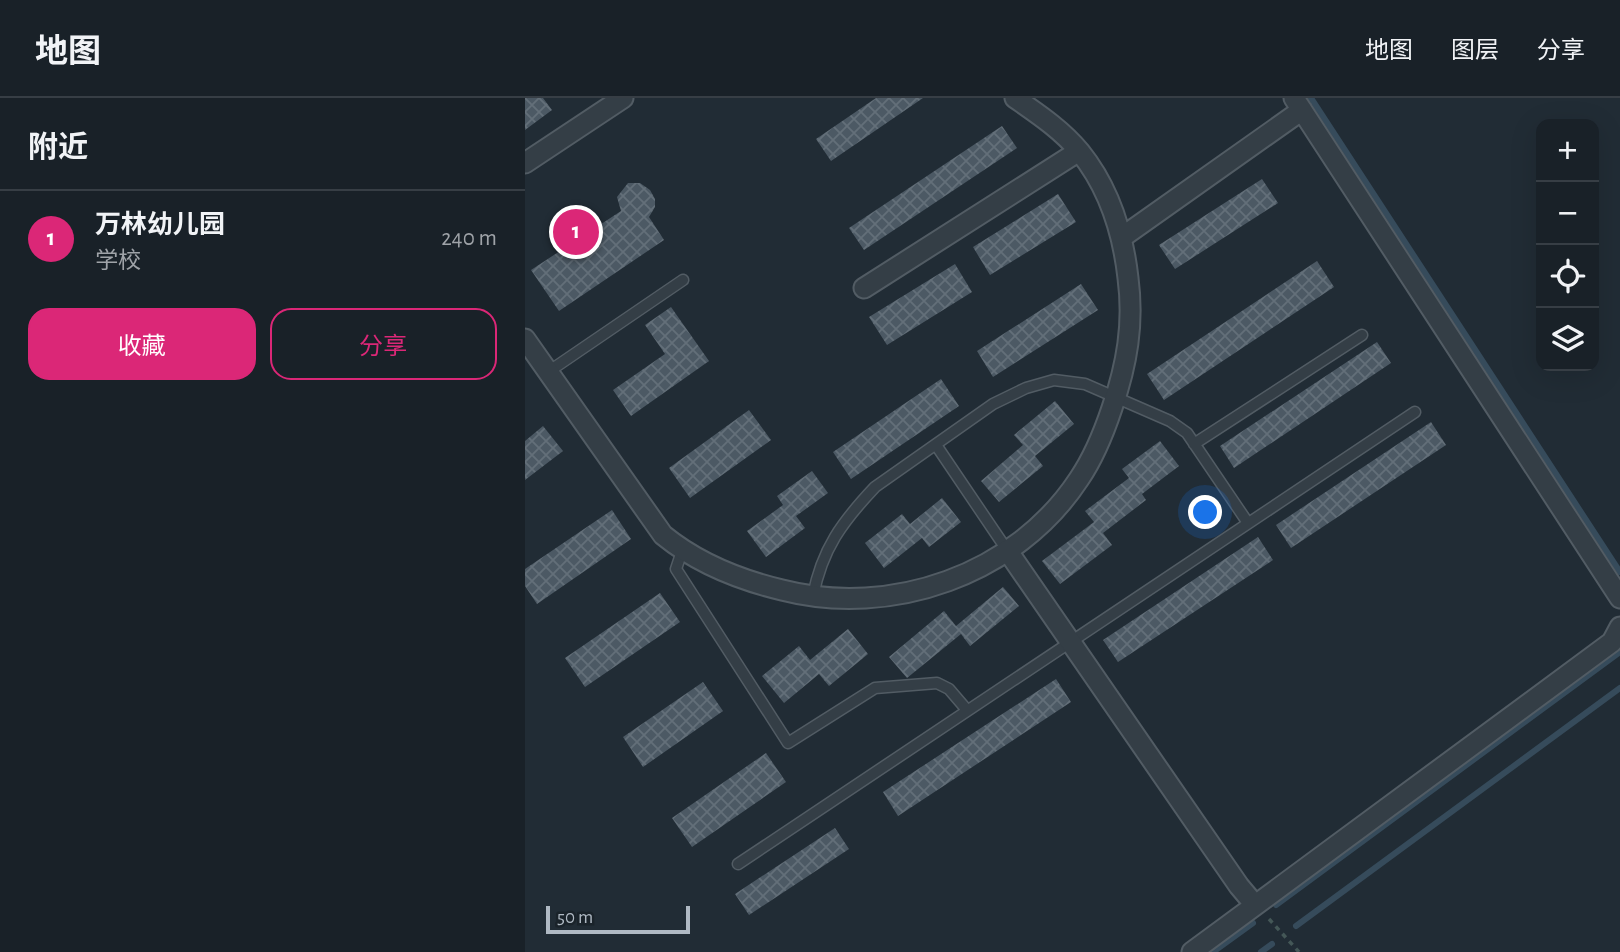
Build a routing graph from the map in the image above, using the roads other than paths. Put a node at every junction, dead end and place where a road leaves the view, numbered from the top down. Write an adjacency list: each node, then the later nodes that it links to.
1 (623, 98): 5 (street)
2 (1015, 98): 4 (street)
3 (1298, 104): 6 (street); 20 (street)
4 (1079, 151): 6 (street); 8 (street)
5 (525, 163)
6 (1121, 238): 12 (street)
7 (683, 280): 11 (lane)
8 (864, 288)
9 (1361, 335): 14 (lane)
10 (525, 339): 11 (street)
11 (548, 372): 18 (street)
12 (1116, 397): 14 (lane); 15 (lane); 17 (street)
13 (1415, 412): 16 (lane)
14 (1194, 444): 16 (lane)
15 (936, 445): 17 (lane); 19 (lane)
16 (1248, 523): 22 (lane)
17 (1007, 550): 19 (street); 22 (street)
18 (682, 551): 19 (street); 23 (lane)
19 (813, 596)
20 (1620, 598)
21 (1620, 626): 25 (street)
22 (1070, 642): 23 (lane); 25 (street)
23 (967, 710): 24 (lane)
24 (738, 863)
25 (1255, 905): 26 (street)
26 (1192, 952)

